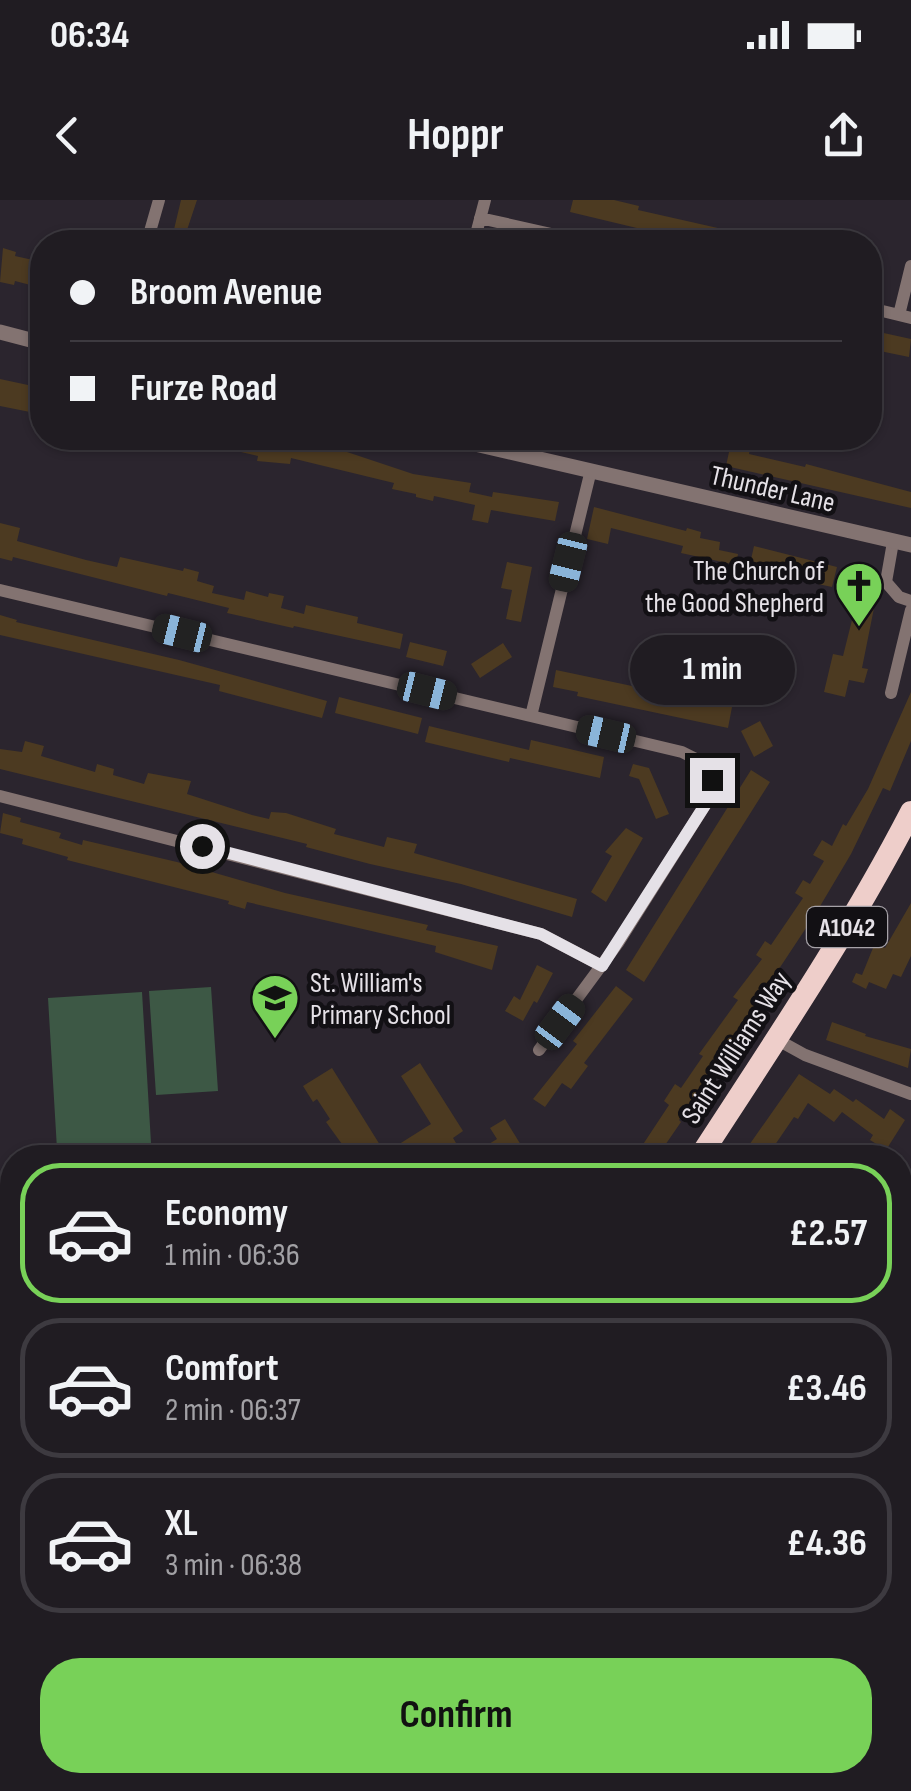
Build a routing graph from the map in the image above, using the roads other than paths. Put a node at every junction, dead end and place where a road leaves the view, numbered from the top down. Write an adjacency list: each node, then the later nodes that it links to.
1 (159, 200): 4 (street)
2 (485, 200): 3 (street)
3 (480, 218): 5 (street); 6 (street)
4 (150, 230)
5 (477, 230)
6 (534, 230)
7 (911, 266): 8 (street)
8 (905, 317)
9 (0, 332): 10 (street)
10 (30, 339)
11 (502, 450): 12 (street, Thunder Lane)
12 (591, 470): 13 (street, Thunder Lane); 19 (street)
13 (893, 542): 14 (street, Thunder Lane); 16 (street)
14 (911, 546)
15 (0, 590): 19 (street)
16 (911, 600)
17 (911, 610): 18 (street)
18 (891, 693)
19 (531, 716): 22 (street)
20 (0, 796): 22 (street)
21 (911, 812): 23 (highway, Saint Williams Way / A1042)
22 (602, 966): 24 (street)
23 (776, 1039): 25 (street); 26 (highway, Saint Williams Way / A1042)
24 (539, 1050)
25 (911, 1094)
26 (707, 1145)

